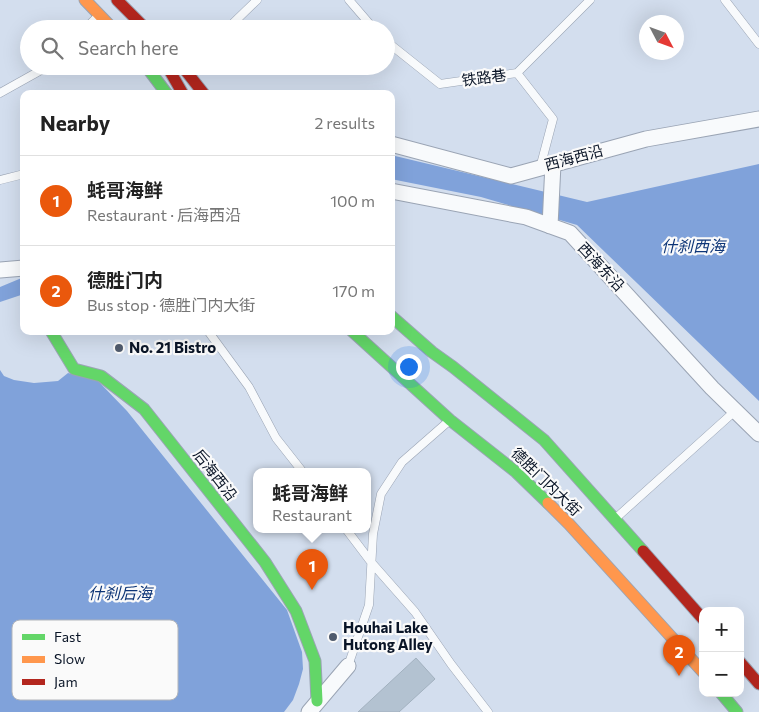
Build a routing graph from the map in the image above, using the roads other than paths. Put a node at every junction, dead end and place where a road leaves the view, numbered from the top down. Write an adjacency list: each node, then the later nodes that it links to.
1 (85, 0): 7 (main road)
2 (117, 0): 10 (main road)
3 (257, 0): 11 (lane)
4 (349, 0): 12 (lane)
5 (590, 0): 15 (lane)
6 (725, 0): 13 (lane)
7 (99, 15): 8 (lane); 9 (main road)
8 (94, 20)
9 (104, 20)
10 (137, 20)
11 (236, 20)
12 (366, 20)
13 (759, 44)
14 (395, 48): 15 (lane, 铁路巷)
15 (517, 73): 26 (lane, 铁路巷)
16 (33, 75): 23 (lane)
17 (153, 75): 20 (main road)
18 (172, 75): 21 (main road)
19 (191, 75): 22 (main road)
20 (164, 90)
21 (181, 90)
22 (201, 90)
23 (0, 93)
24 (759, 119): 26 (street, 西海西沿)
25 (395, 145): 26 (street, 西海西沿)
26 (546, 166): 30 (street)
27 (20, 175): 28 (lane)
28 (0, 180)
29 (395, 192): 30 (street, 西海东沿)
30 (550, 222): 39 (street, 西海东沿)
31 (20, 268): 32 (street)
32 (0, 270)
33 (395, 320): 38 (main road, 德胜门内大街)
34 (395, 333): 38 (main road, 德胜门内大街)
35 (53, 335): 52 (main road, 后海西沿)
36 (211, 335): 42 (lane)
37 (356, 335): 40 (main road, 德胜门内大街)
38 (432, 352): 43 (main road, 德胜门内大街)
39 (735, 411): 41 (street, 西海东沿); 43 (lane)
40 (450, 420): 45 (lane); 49 (main road, 德胜门内大街)
41 (759, 434)
42 (300, 468)
43 (615, 519): 46 (main road, 德胜门内大街)
44 (349, 533): 45 (lane)
45 (371, 562): 47 (lane); 53 (lane)
46 (699, 614)
47 (348, 666): 52 (street)
48 (744, 667): 50 (main road)
49 (699, 668)
50 (759, 684)
51 (724, 697): 54 (main road)
52 (313, 707)
53 (488, 712)
54 (737, 712)

